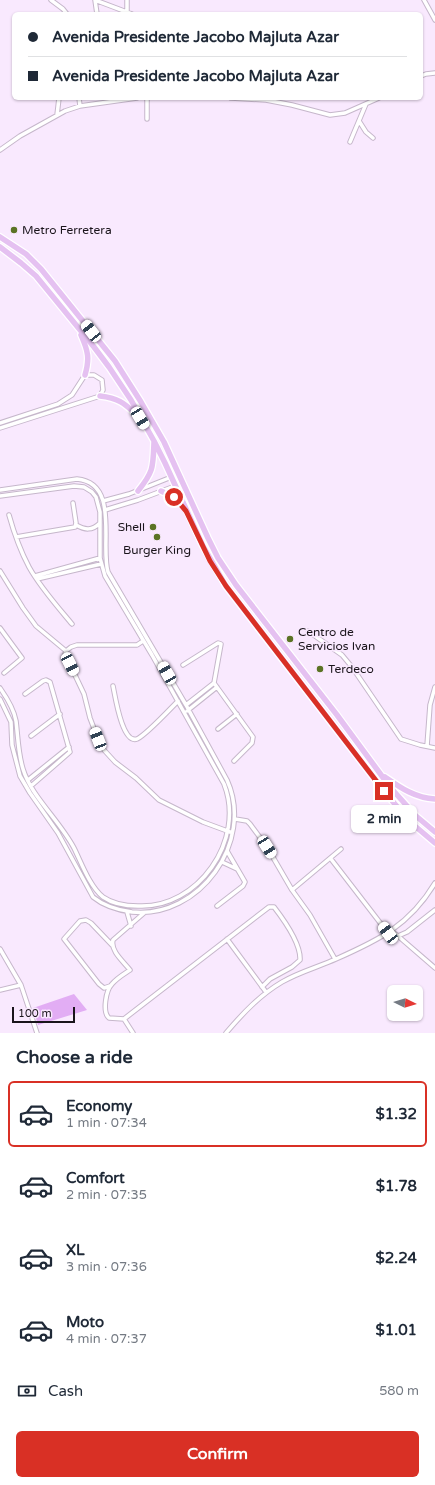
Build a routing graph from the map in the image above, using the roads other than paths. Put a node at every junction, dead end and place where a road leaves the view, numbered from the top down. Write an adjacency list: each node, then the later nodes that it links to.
1 (51, 0): 5 (street)
2 (95, 0): 6 (street); 7 (street)
3 (127, 0): 8 (street)
4 (424, 0): 9 (street)
5 (65, 12)
6 (97, 12)
7 (125, 12)
8 (127, 12)
9 (435, 20)
10 (435, 73): 11 (street)
11 (423, 75)
12 (59, 100): 20 (street)
13 (79, 100): 19 (street)
14 (122, 100): 19 (street)
15 (147, 100): 21 (street)
16 (266, 100): 18 (street)
17 (374, 100): 18 (street)
18 (366, 104): 22 (street)
19 (80, 106): 20 (street)
20 (57, 114): 25 (street)
21 (147, 119)
22 (360, 121): 23 (street); 24 (street)
23 (373, 138)
24 (350, 142)
25 (0, 150)
26 (0, 237): 35 (main road)
27 (0, 247): 28 (main road)
28 (78, 329): 29 (main road); 31 (main road)
29 (85, 376): 30 (street); 32 (street)
30 (100, 396): 31 (main road); 33 (street)
31 (140, 418): 34 (main road)
32 (0, 423)
33 (0, 428)
34 (154, 441): 36 (main road); 40 (main road)
35 (179, 474): 36 (street); 37 (main road)
36 (171, 477): 38 (main road); 40 (street)
37 (182, 483): 38 (street); 85 (main road)
38 (176, 486): 41 (street); 49 (main road)
39 (0, 490): 44 (street)
40 (138, 491): 42 (street)
41 (161, 491): 45 (street); 49 (main road)
42 (129, 495): 44 (street); 45 (street)
43 (0, 496): 47 (street)
44 (104, 501): 47 (street); 48 (street)
45 (131, 502): 48 (street)
46 (73, 503): 53 (street)
47 (98, 503): 50 (street)
48 (105, 510): 50 (street); 74 (street)
49 (186, 511): 92 (main road)
50 (100, 512): 52 (street)
51 (9, 515): 54 (street)
52 (100, 523): 53 (street); 55 (street)
53 (76, 525): 54 (street)
54 (16, 537): 58 (street)
55 (100, 558): 56 (street); 58 (street)
56 (101, 564): 58 (street); 62 (street)
57 (0, 571): 63 (street)
58 (36, 577): 59 (street)
59 (72, 624)
60 (1, 630): 65 (street)
61 (308, 630): 81 (street)
62 (144, 641): 63 (street); 73 (street)
63 (66, 651): 90 (street)
64 (183, 665): 66 (street)
65 (4, 673)
66 (214, 683): 68 (street); 74 (street)
67 (113, 686): 73 (street)
68 (217, 687): 75 (street); 78 (street)
69 (435, 687): 81 (street)
70 (0, 688): 86 (street)
71 (25, 694): 77 (street)
72 (0, 698): 102 (street)
73 (178, 701): 76 (street)
74 (186, 705): 75 (street)
75 (188, 710): 76 (street); 89 (street)
76 (184, 713): 90 (street)
77 (60, 714): 80 (street); 82 (street)
78 (237, 714): 79 (street); 84 (street)
79 (218, 729)
80 (31, 736)
81 (427, 746): 83 (street)
82 (69, 747): 86 (street); 87 (street)
83 (435, 748)
84 (234, 761)
85 (381, 774): 88 (main road); 91 (main road)
86 (28, 780): 87 (street)
87 (31, 786): 90 (street)
88 (435, 799)
89 (235, 819): 90 (street); 99 (street)
90 (230, 832): 94 (street)
91 (435, 832)
92 (435, 843)
93 (341, 849): 95 (street)
94 (227, 851): 96 (street); 97 (street)
95 (331, 859): 99 (street); 105 (street)
96 (222, 862): 97 (street); 103 (street)
97 (238, 869): 100 (street)
98 (435, 882): 105 (street)
99 (292, 890): 110 (street)
100 (217, 906)
101 (435, 910): 106 (street)
102 (128, 912): 103 (street); 104 (street)
103 (144, 913): 104 (street)
104 (131, 926): 108 (street)
105 (390, 932): 106 (street); 110 (street)
106 (398, 936): 111 (street)
107 (227, 939): 114 (street); 114 (street); 117 (street)
108 (112, 945): 113 (street); 113 (street)
109 (0, 949): 112 (street)
110 (335, 959): 116 (street)
111 (435, 968)
112 (21, 985): 115 (street); 118 (street)
113 (110, 986): 117 (street)
114 (262, 986): 116 (street)
115 (0, 990)
116 (266, 992): 120 (street)
117 (124, 1019): 119 (street)
118 (37, 1033)
119 (133, 1033)
120 (226, 1033)

